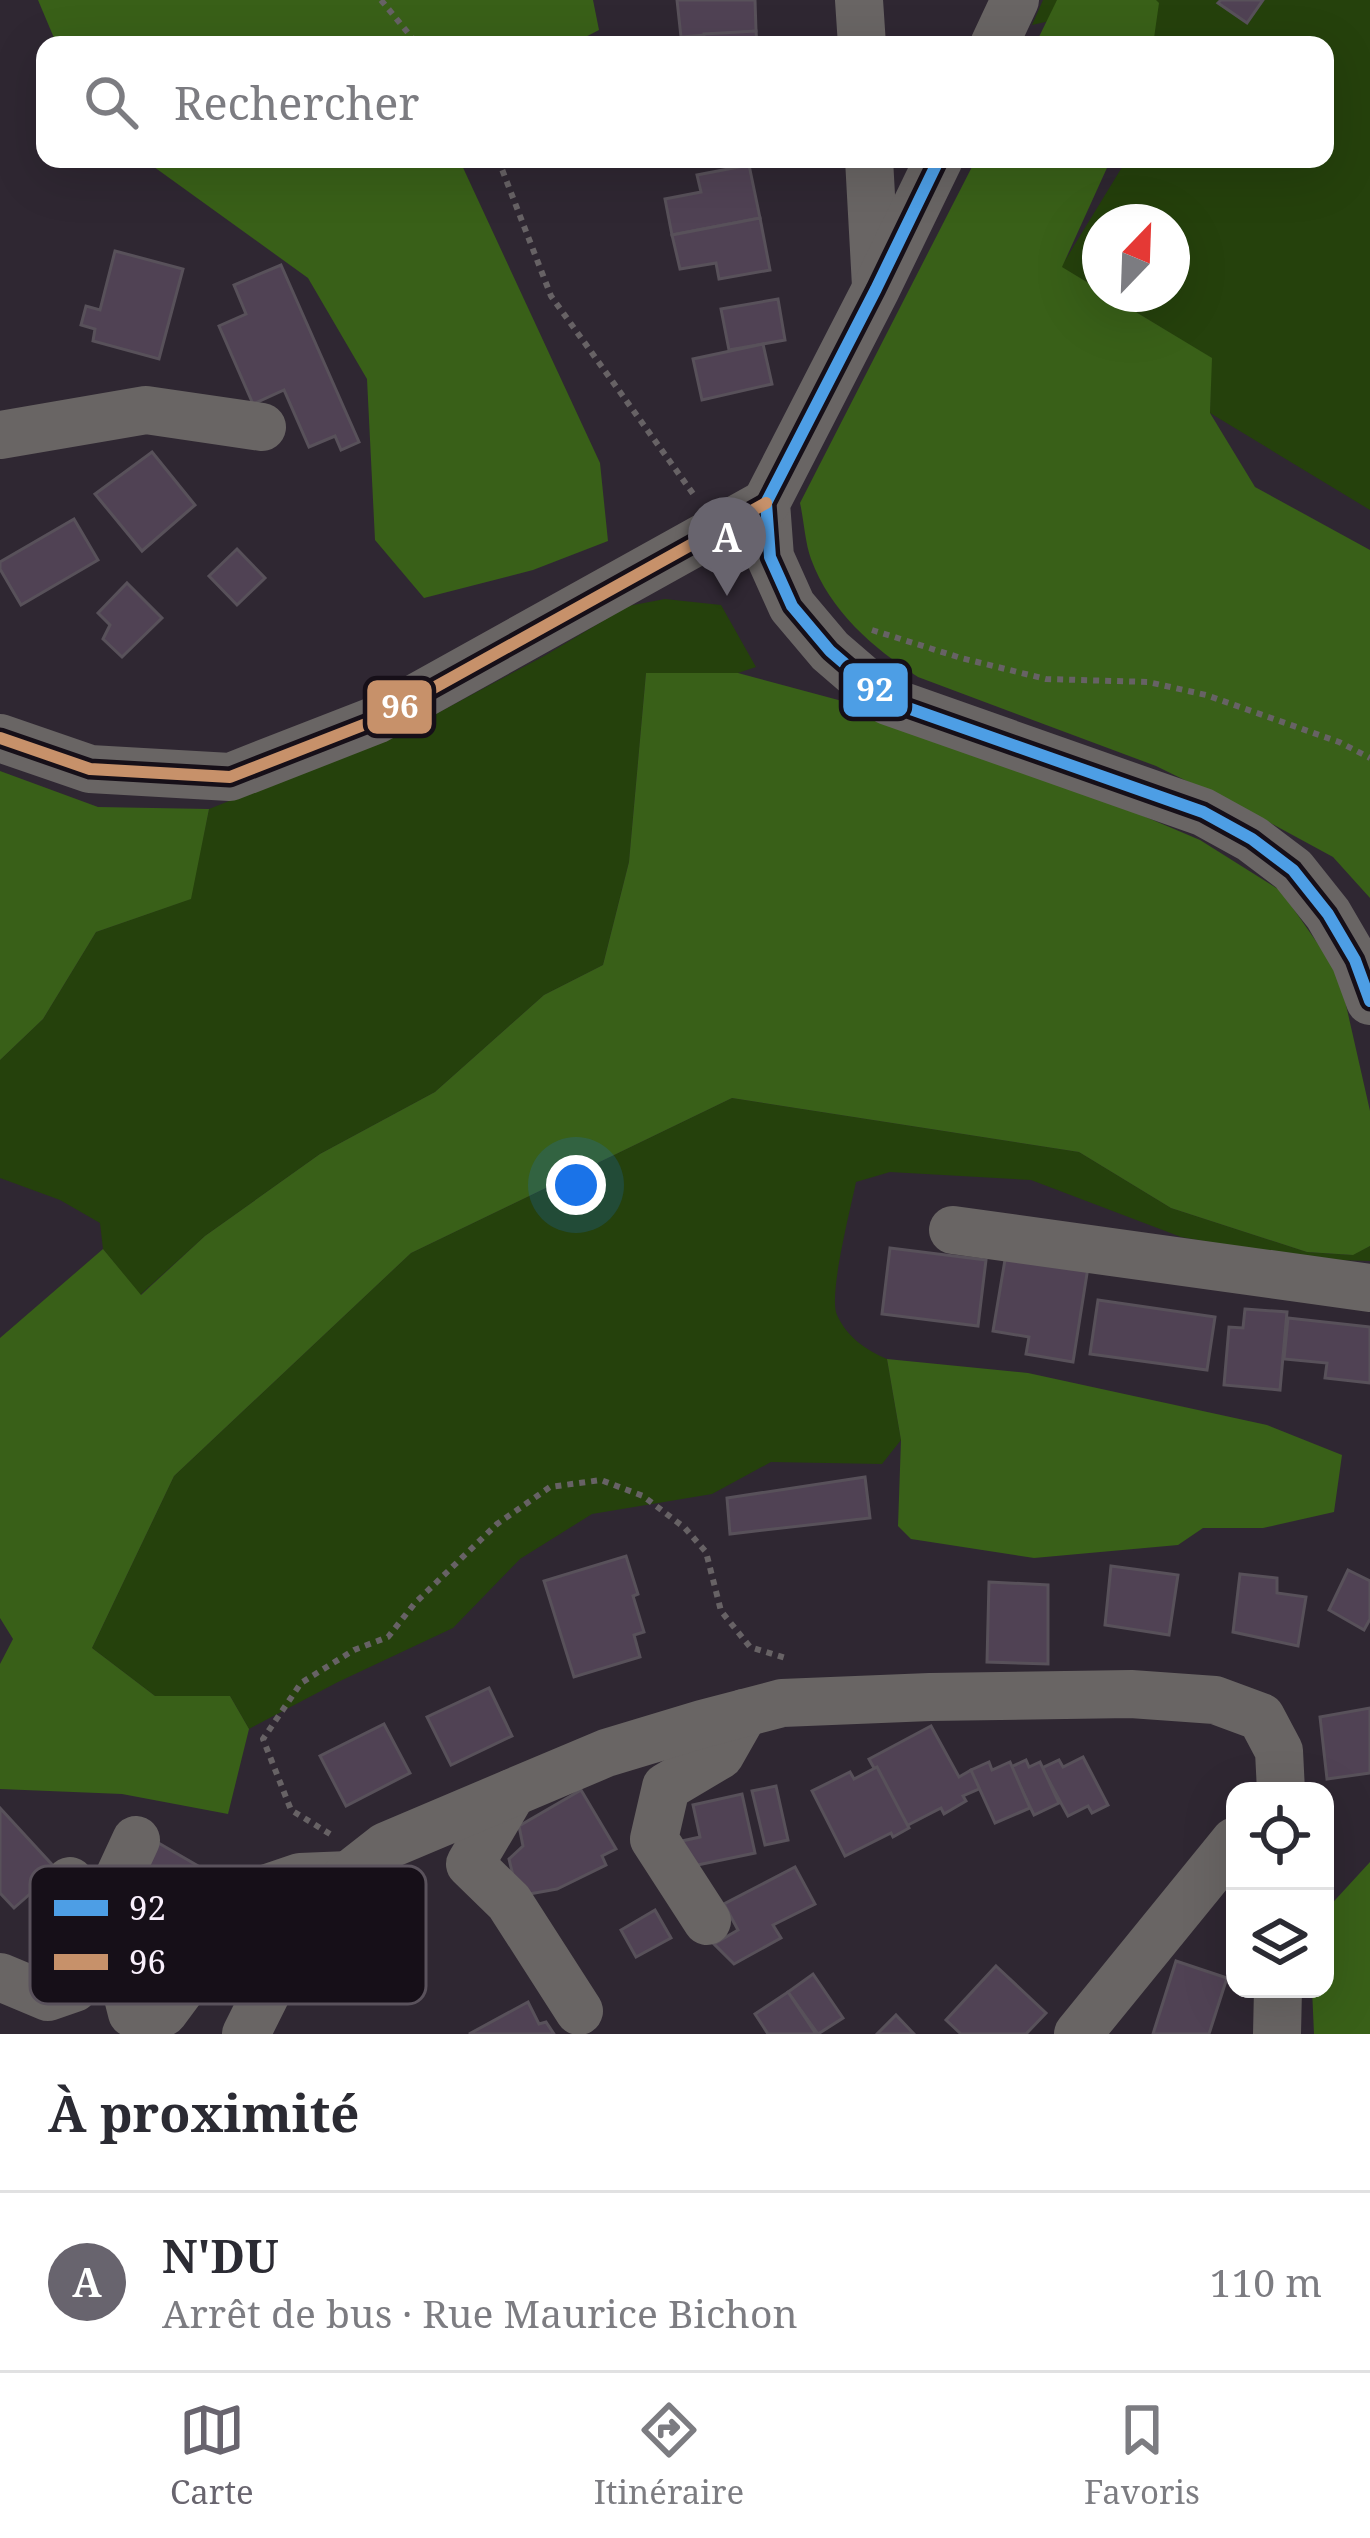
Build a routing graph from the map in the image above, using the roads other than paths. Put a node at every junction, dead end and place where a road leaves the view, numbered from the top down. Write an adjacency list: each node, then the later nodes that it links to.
1 (859, 0): 3 (street)
2 (1015, 0): 4 (street)
3 (861, 36)
4 (998, 36)
5 (869, 168): 7 (street)
6 (935, 168): 7 (street)
7 (876, 289): 10 (street)
8 (262, 428): 9 (street)
9 (0, 435)
10 (766, 503): 11 (street); 12 (street)
11 (0, 738)
12 (1370, 1001)
13 (953, 1230): 14 (street)
14 (1370, 1288)
15 (744, 1713): 16 (street); 17 (street); 24 (street)
16 (1279, 1782)
17 (512, 1792): 20 (street); 30 (street)
18 (136, 1840): 21 (street)
19 (1226, 1852): 31 (street)
20 (368, 1860): 22 (street); 23 (street)
21 (124, 1866)
22 (344, 1866)
23 (361, 1866)
24 (707, 1921)
25 (0, 1977): 26 (street)
26 (30, 1990)
27 (1278, 1998): 32 (street)
28 (130, 2004): 29 (street)
29 (170, 2004)
30 (579, 2011)
31 (1078, 2034)
32 (1277, 2034)

